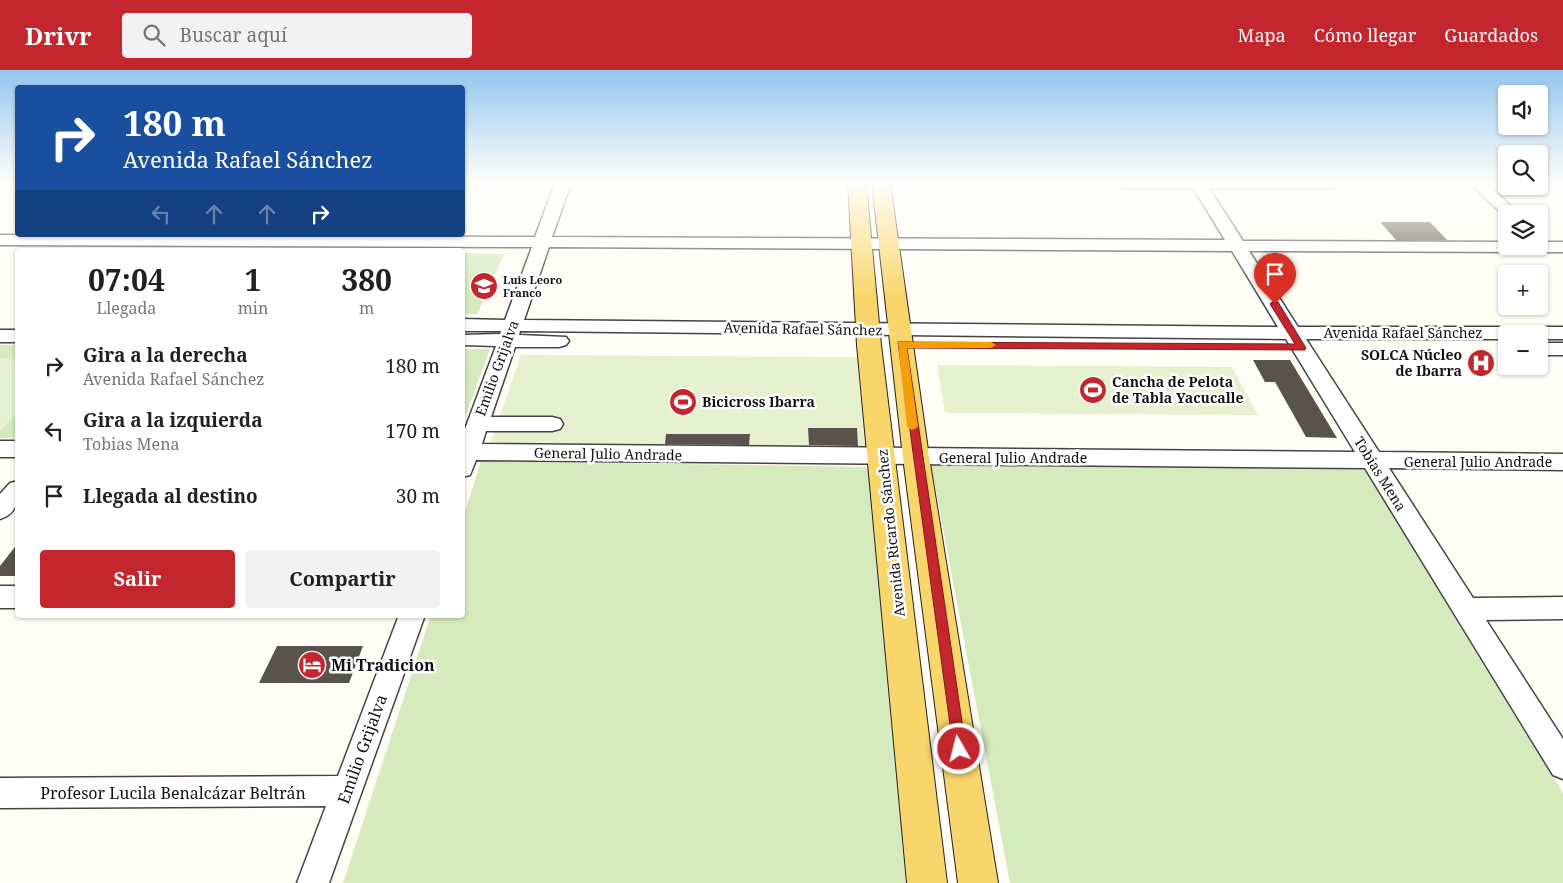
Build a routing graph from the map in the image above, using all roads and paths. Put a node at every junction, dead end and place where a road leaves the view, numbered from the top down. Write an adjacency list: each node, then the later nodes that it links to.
1 (548, 221): 7 (street, Emilio Grijalva)
2 (860, 221): 9 (main road, Avenida Ricardo Sánchez)
3 (886, 221): 10 (main road)
4 (1221, 221): 11 (street, Tobias Mena)
5 (0, 240): 6 (street)
6 (223, 242): 7 (street)
7 (540, 243): 9 (street); 16 (street, Emilio Grijalva)
8 (1550, 244): 11 (street); 12 (street)
9 (862, 245): 10 (street); 19 (main road, Avenida Ricardo Sánchez)
10 (889, 245): 11 (street); 20 (main road)
11 (1237, 246): 22 (street, Tobias Mena)
12 (1563, 262)
13 (0, 324): 14 (street)
14 (15, 324)
15 (465, 324): 16 (street, Avenida Rafael Sánchez)
16 (511, 332): 19 (street, Avenida Rafael Sánchez); 21 (street, Avenida Rafael Sánchez); 26 (street, Emilio Grijalva)
17 (0, 336): 18 (street)
18 (15, 336)
19 (869, 337): 20 (street, Avenida Rafael Sánchez); 32 (main road, Avenida Ricardo Sánchez)
20 (901, 337): 22 (street, Avenida Rafael Sánchez); 33 (main road)
21 (465, 340)
22 (1298, 340): 23 (street, Avenida Rafael Sánchez); 25 (street, Avenida Rafael Sánchez); 34 (street, Tobias Mena)
23 (1561, 340): 24 (street, Avenida Rafael Sánchez)
24 (1548, 345)
25 (1498, 349)
26 (477, 424): 27 (street); 30 (street, Emilio Grijalva)
27 (552, 424)
28 (0, 449): 29 (street)
29 (15, 449)
30 (465, 454)
31 (465, 457): 32 (street, General Julio Andrade)
32 (883, 457): 33 (street, General Julio Andrade); 47 (main road, Avenida Ricardo Sánchez)
33 (916, 457): 34 (street, General Julio Andrade); 48 (main road)
34 (1371, 461): 35 (street, General Julio Andrade); 41 (street, Tobias Mena)
35 (1563, 462)
36 (15, 492): 37 (street)
37 (0, 510)
38 (0, 597): 39 (street)
39 (15, 597)
40 (1563, 608): 41 (street)
41 (1465, 609): 43 (street, Tobias Mena)
42 (411, 618): 44 (street, Emilio Grijalva)
43 (1563, 765)
44 (346, 791): 45 (street, Profesor Lucila Benalcázar Beltrán); 46 (street, Emilio Grijalva)
45 (0, 793)
46 (313, 883)
47 (927, 883)
48 (978, 883)

